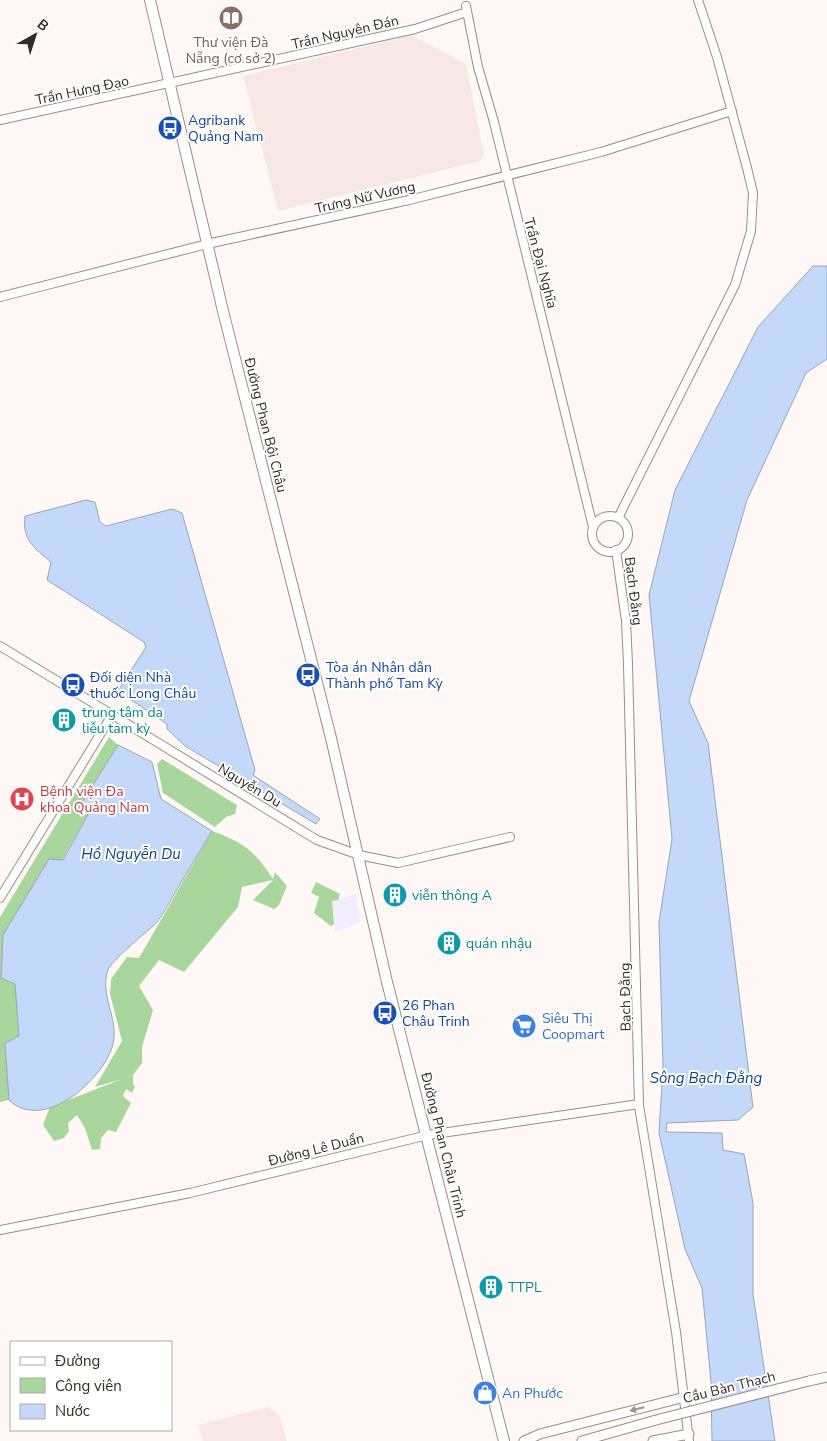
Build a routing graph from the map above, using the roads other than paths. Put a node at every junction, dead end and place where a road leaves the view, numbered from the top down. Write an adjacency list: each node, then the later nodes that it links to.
1 (150, 0): 4 (main road, Đường Phan Bội Châu)
2 (699, 1): 5 (street)
3 (466, 9): 4 (street, Trần Nguyên Đán); 7 (street, Trần Đại Nghĩa)
4 (168, 84): 6 (street, Trần Hưng Đạo); 8 (main road, Đường Phan Bội Châu)
5 (732, 111): 7 (street, Trưng Nữ Vương); 10 (street)
6 (0, 120)
7 (507, 174): 8 (street, Trưng Nữ Vương); 11 (street, Trần Đại Nghĩa)
8 (207, 244): 9 (street, Trưng Nữ Vương); 16 (main road, Đường Phan Bội Châu)
9 (0, 297)
10 (618, 518): 11 (street); 12 (street)
11 (593, 527): 12 (street)
12 (616, 550): 18 (street, Bạch Đằng)
13 (0, 646): 14 (street, Nguyễn Du)
14 (112, 715): 16 (street, Nguyễn Du); 17 (street)
15 (510, 837): 16 (street, Nguyễn Du)
16 (359, 855): 19 (main road, Đường Phan Châu Trinh)
17 (0, 898)
18 (639, 1104): 19 (street, Đường Lê Duẩn); 22 (street, Bạch Đằng)
19 (428, 1135): 20 (street, Đường Lê Duẩn); 24 (main road, Đường Phan Châu Trinh)
20 (0, 1230)
21 (827, 1376): 26 (main road, Cầu Bàn Thạch, bridge)
22 (685, 1397): 23 (street, Bạch Đằng); 25 (main road, one-way to 25)
23 (689, 1437): 27 (main road)
24 (504, 1441)
25 (524, 1441)
26 (582, 1441)
27 (653, 1441)

